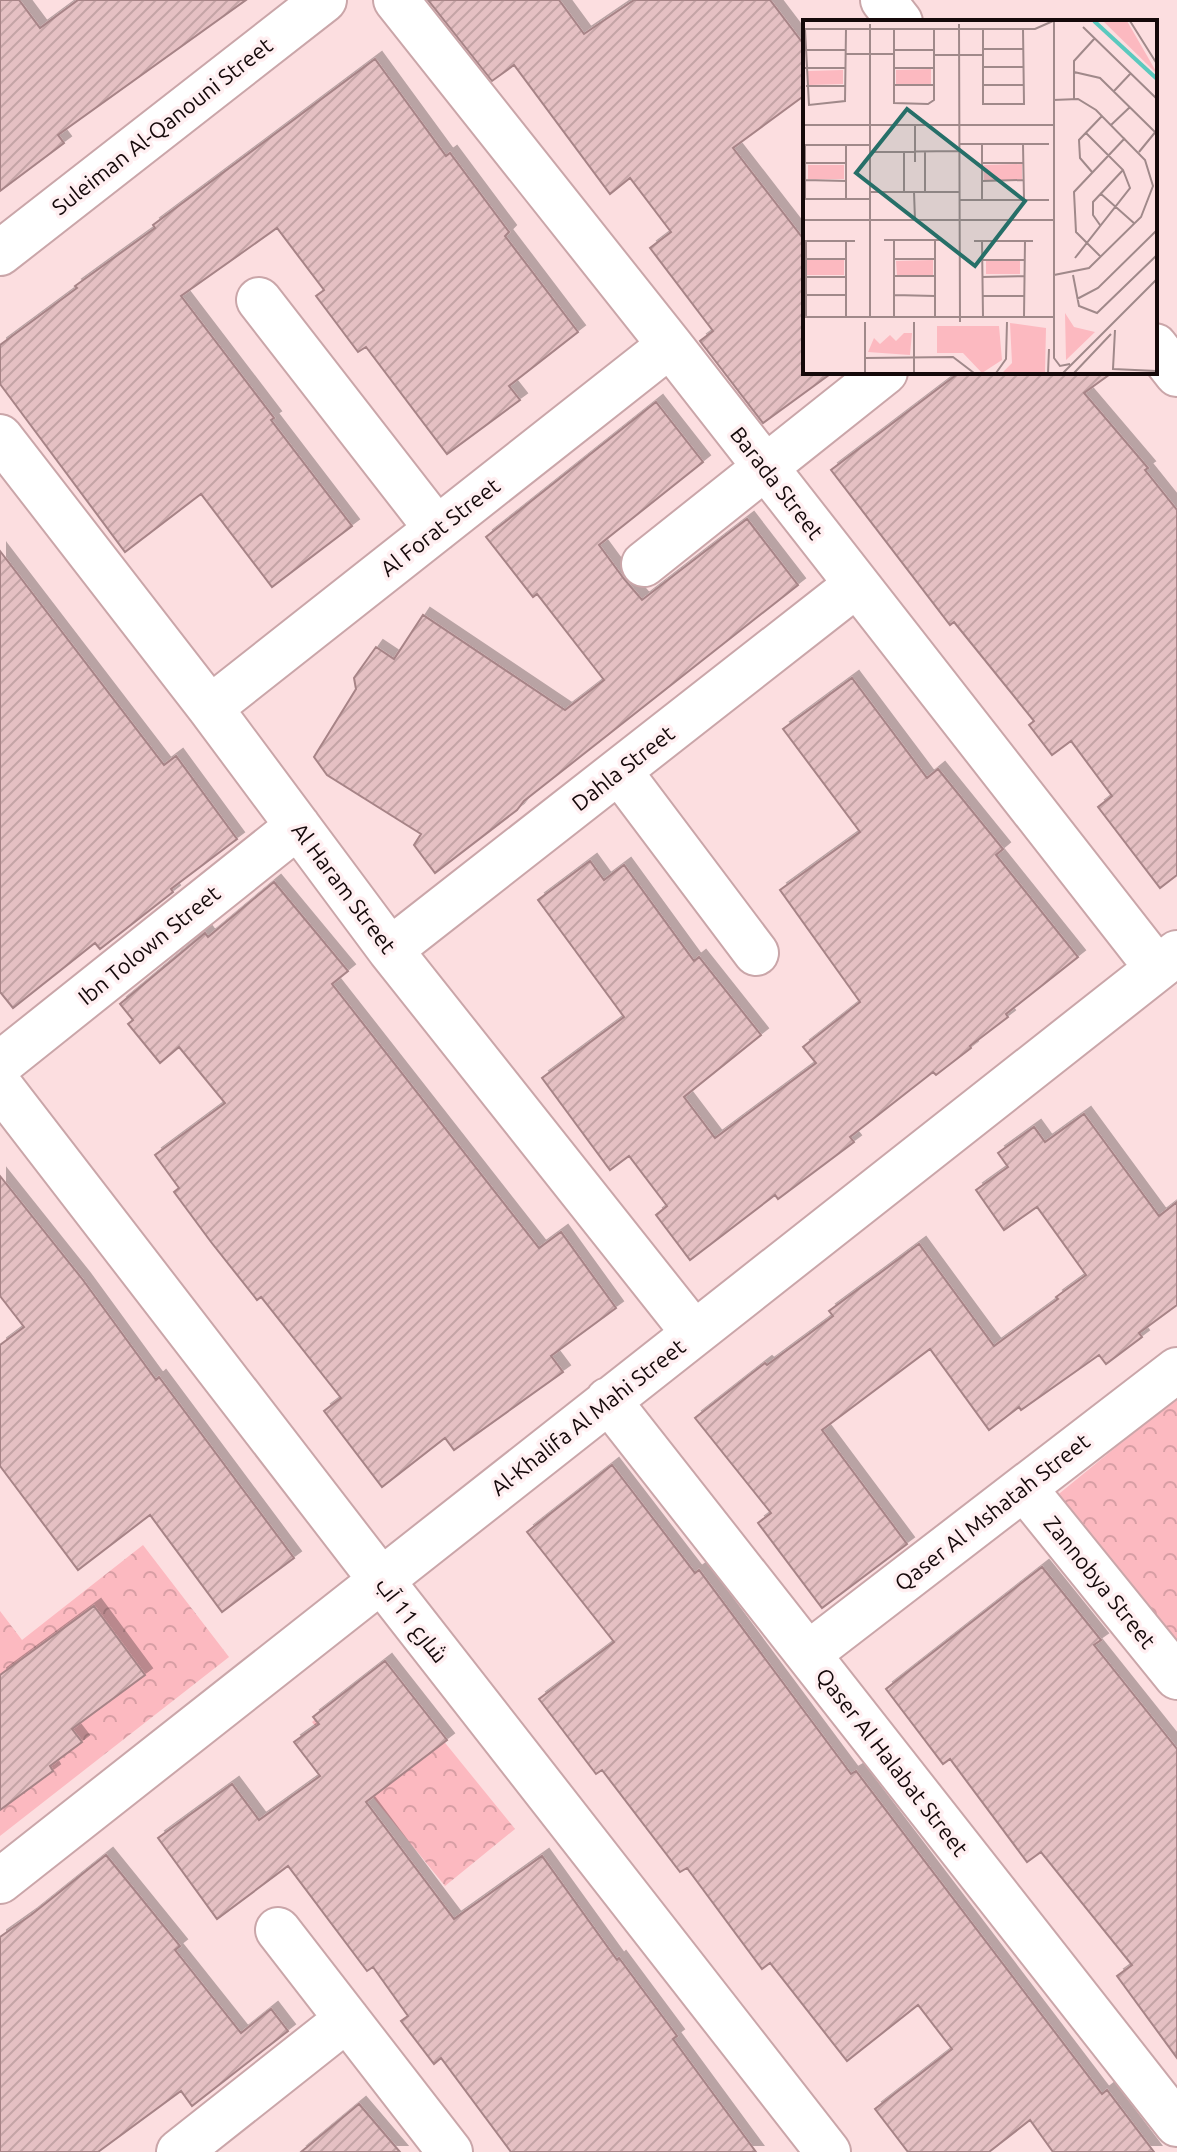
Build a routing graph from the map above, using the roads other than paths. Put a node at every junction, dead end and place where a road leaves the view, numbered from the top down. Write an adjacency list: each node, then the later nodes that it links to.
1 (324, 0): 5 (street, Suleiman Al-Qanouni Street)
2 (396, 0): 7 (street, Barada Street)
3 (883, 0): 4 (street)
4 (898, 20)
5 (0, 253)
6 (259, 300): 13 (street)
7 (670, 345): 12 (street, Barada Street); 13 (street, Al Forat Street)
8 (1157, 349): 10 (street)
9 (882, 374): 12 (street)
10 (1177, 374)
11 (0, 437): 16 (street, Al Haram Street)
12 (765, 467): 14 (street); 15 (street, Barada Street)
13 (437, 529): 16 (street, Al Forat Street)
14 (644, 564)
15 (856, 585): 17 (street, Dahla Street); 21 (street, Barada Street)
16 (210, 708): 18 (street, Al Haram Street)
17 (619, 771): 19 (street, Dahla Street); 20 (street)
18 (298, 826): 19 (street, Al Haram Street); 22 (street, Ibn Tolown Street)
19 (390, 950): 24 (street, Al Haram Street)
20 (756, 953)
21 (1167, 960): 24 (street, Al-Khalifa Al Mahi Street)
22 (0, 1064)
23 (0, 1086): 28 (street, شارع 11 آب)
24 (694, 1333): 26 (street, Al-Khalifa Al Mahi Street)
25 (1177, 1370): 27 (street, Qaser Al Mshatah Street)
26 (608, 1400): 28 (street, Al-Khalifa Al Mahi Street); 29 (street, Qaser Al Halabat Street)
27 (1024, 1488): 29 (street, Qaser Al Mshatah Street); 30 (street, Zannobya Street)
28 (381, 1580): 31 (street, Al-Khalifa Al Mahi Street); 37 (street, شارع 11 آب)
29 (808, 1654): 34 (street, Qaser Al Halabat Street)
30 (1177, 1677)
31 (0, 1881)
32 (278, 1930): 33 (street)
33 (347, 2019): 35 (street); 36 (street)
34 (1177, 2124)
35 (179, 2152)
36 (450, 2152)
37 (828, 2152)

